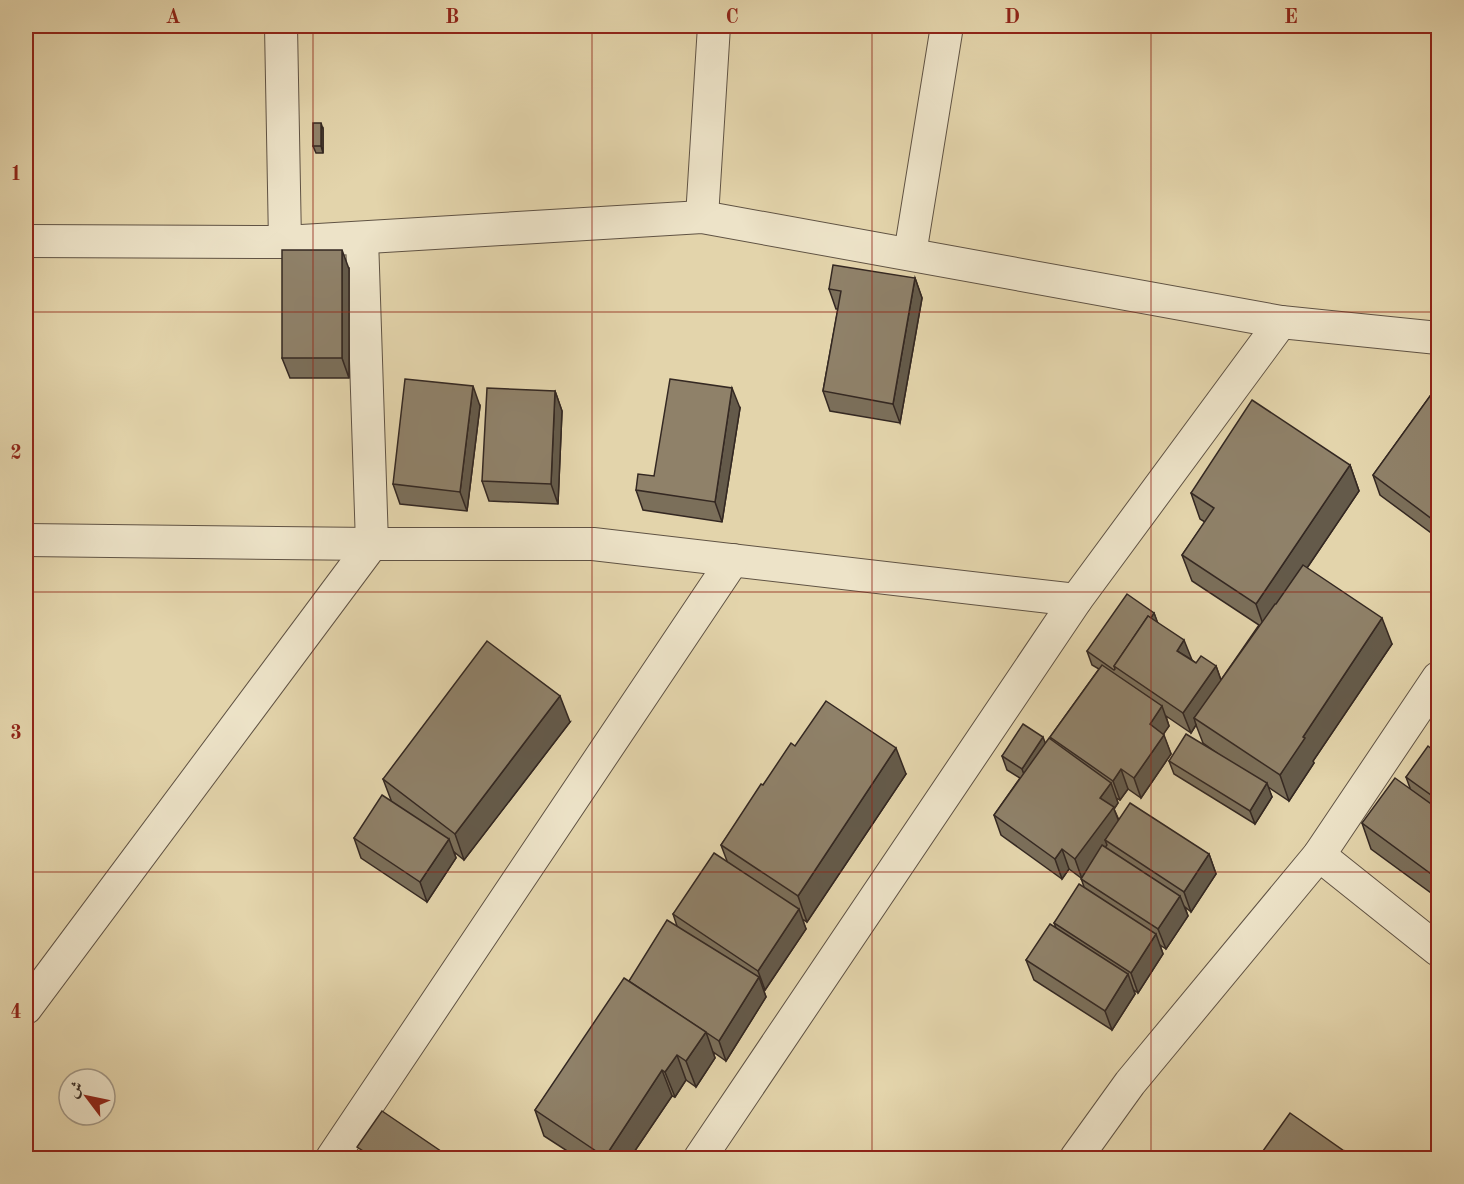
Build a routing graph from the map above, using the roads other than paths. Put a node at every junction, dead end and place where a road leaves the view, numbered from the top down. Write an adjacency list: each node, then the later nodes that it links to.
1 (281, 26): 7 (street)
2 (714, 26): 4 (street)
3 (947, 26): 8 (street)
4 (702, 217): 5 (street); 8 (street)
5 (362, 238): 7 (street); 12 (street)
6 (26, 241): 7 (street)
7 (285, 242)
8 (910, 254): 9 (street)
9 (1281, 322): 10 (street); 14 (street)
10 (1438, 338)
11 (26, 540): 12 (street)
12 (372, 544): 13 (street); 18 (street)
13 (733, 560): 14 (street); 19 (street)
14 (1076, 600): 20 (street)
15 (1438, 678): 16 (street)
16 (1319, 855): 17 (street); 21 (street)
17 (1438, 950)
18 (26, 1008)
19 (332, 1158)
20 (700, 1158)
21 (1076, 1158)

